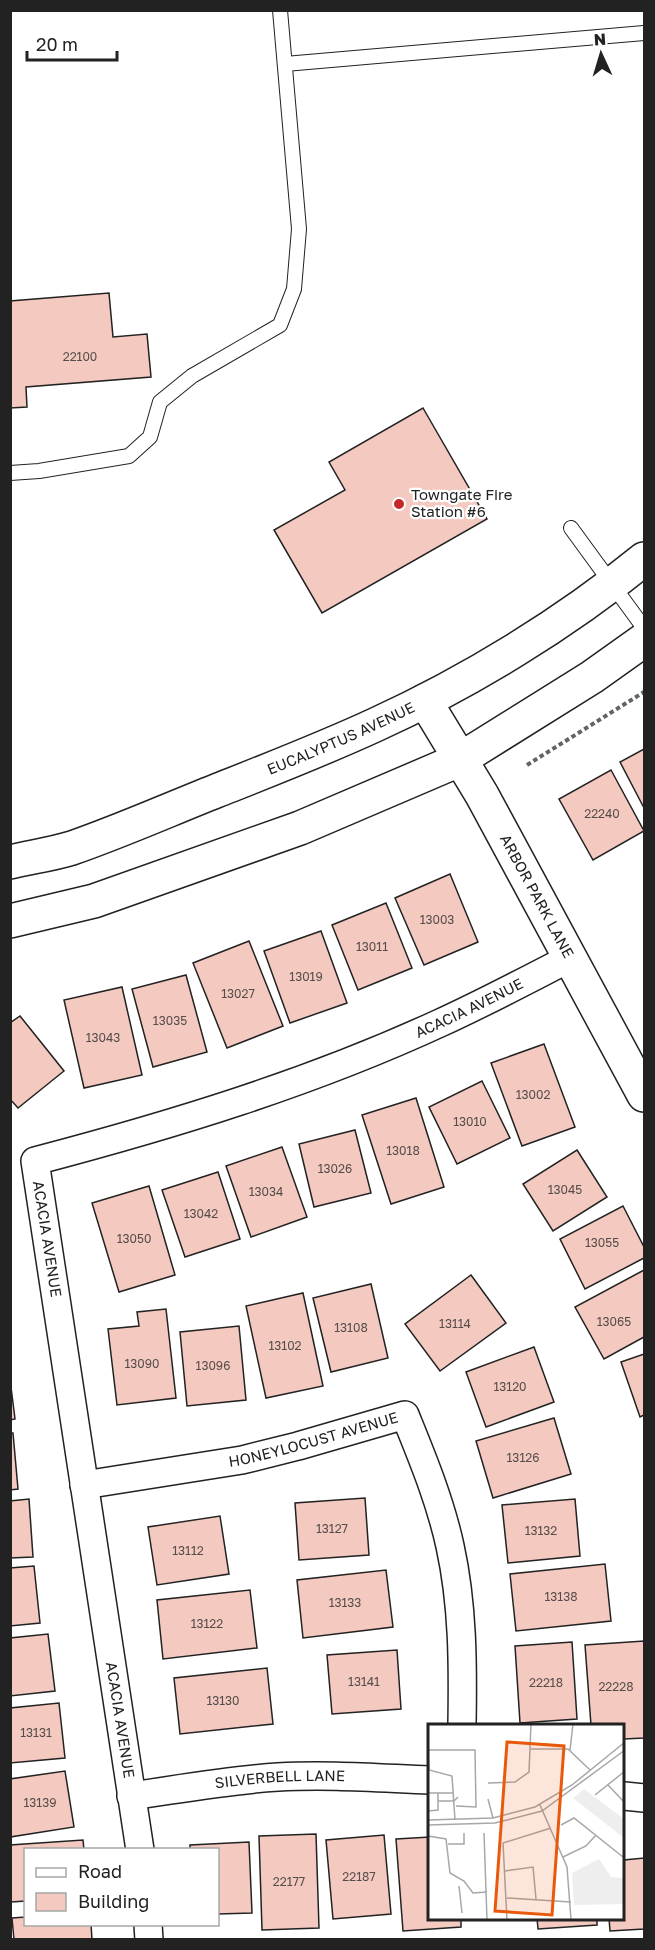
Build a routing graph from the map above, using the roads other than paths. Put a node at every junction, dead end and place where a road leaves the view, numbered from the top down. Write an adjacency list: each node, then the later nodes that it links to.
1 (280, 10): 3 (lane)
2 (645, 33): 3 (lane)
3 (285, 64): 4 (lane)
4 (10, 473)
5 (572, 528): 7 (lane)
6 (645, 559): 7 (main road, EUCALYPTUS AVENUE)
7 (614, 584): 8 (lane); 10 (main road, EUCALYPTUS AVENUE)
8 (645, 628)
9 (645, 640): 11 (main road)
10 (425, 701): 11 (main road, ARBOR PARK LANE); 12 (main road, EUCALYPTUS AVENUE)
11 (459, 760): 13 (main road); 14 (main road, ARBOR PARK LANE)
12 (10, 862)
13 (10, 921)
14 (570, 958): 15 (main road, ARBOR PARK LANE); 16 (street, ACACIA AVENUE)
15 (645, 1095)
16 (84, 1485): 17 (street, HONEYLOCUST AVENUE); 19 (street, ACACIA AVENUE)
17 (462, 1724)
18 (428, 1780): 19 (street, SILVERBELL LANE)
19 (131, 1796): 22 (street, ACACIA AVENUE)
20 (625, 1796): 21 (street)
21 (645, 1798)
22 (140, 1848)

